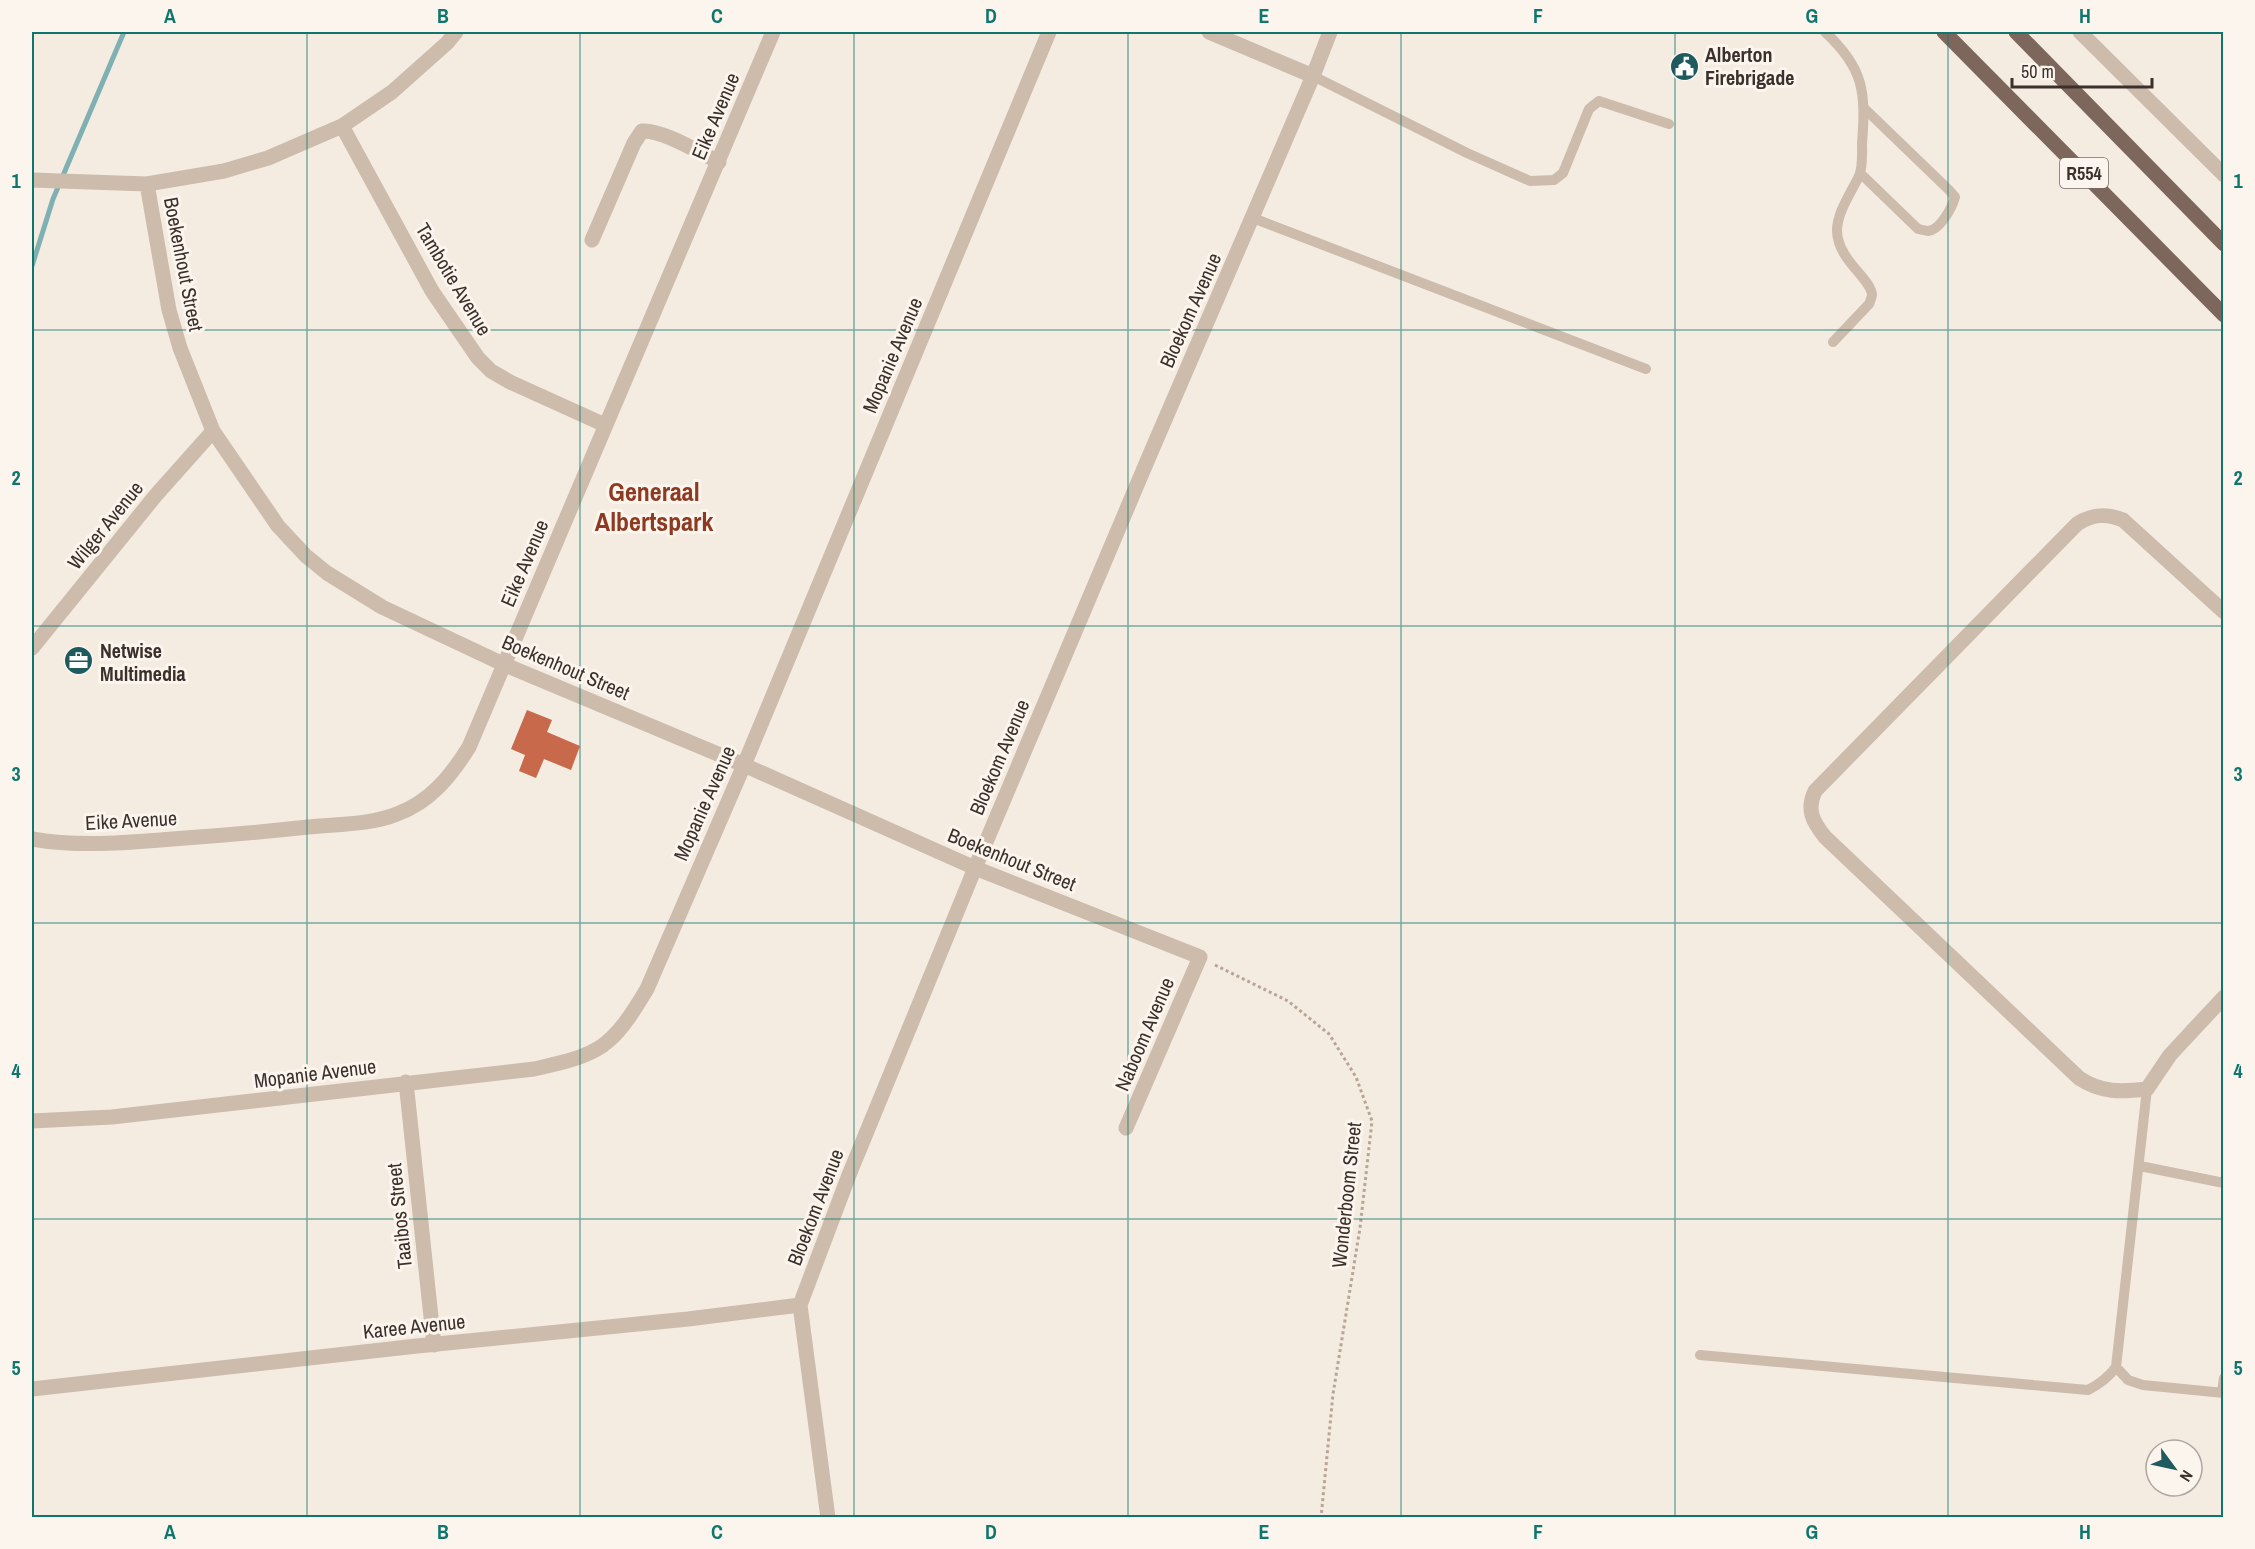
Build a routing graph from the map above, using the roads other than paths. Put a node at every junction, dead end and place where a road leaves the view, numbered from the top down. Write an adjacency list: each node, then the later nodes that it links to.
1 (456, 32): 13 (street)
2 (773, 32): 14 (street, Eike Avenue)
3 (1049, 32): 30 (street, Mopanie Avenue)
4 (1209, 32): 10 (street)
5 (1330, 32): 10 (street, Bloekom Avenue)
6 (1825, 32): 11 (lane)
7 (1944, 32): 22 (main road, R554)
8 (2016, 32): 21 (main road, R554)
9 (2080, 32): 16 (street)
10 (1313, 76): 12 (lane); 19 (street, Bloekom Avenue)
11 (1865, 109): 15 (lane); 15 (lane)
12 (1669, 124)
13 (342, 126): 18 (street); 25 (street, Tambotie Avenue)
14 (719, 162): 20 (street); 25 (street, Eike Avenue)
15 (1860, 173): 23 (lane)
16 (2223, 175)
17 (39, 180): 18 (street)
18 (147, 184): 26 (street, Boekenhout Street)
19 (1253, 218): 24 (lane); 32 (street, Bloekom Avenue)
20 (592, 240)
21 (2223, 244)
22 (2223, 315)
23 (1833, 342)
24 (1646, 369)
25 (605, 425): 29 (street, Eike Avenue)
26 (213, 431): 28 (street, Wilger Avenue); 29 (street, Boekenhout Street)
27 (2223, 612): 36 (street)
28 (32, 648)
29 (503, 664): 30 (street, Boekenhout Street); 31 (street, Eike Avenue)
30 (744, 765): 32 (street, Boekenhout Street); 35 (street, Mopanie Avenue)
31 (32, 839)
32 (975, 868): 33 (street, Boekenhout Street); 41 (street, Bloekom Avenue)
33 (1200, 957): 38 (street, Naboom Avenue)
34 (2223, 998): 36 (street)
35 (406, 1083): 37 (street, Mopanie Avenue); 42 (street, Taaibos Street)
36 (2147, 1089): 39 (lane)
37 (32, 1121)
38 (1126, 1128)
39 (2140, 1166): 40 (lane); 44 (lane)
40 (2223, 1184)
41 (800, 1305): 42 (street, Karee Avenue); 48 (street, Bloekom Avenue)
42 (434, 1345): 46 (street, Karee Avenue)
43 (1700, 1355): 44 (lane)
44 (2116, 1367): 47 (lane)
45 (2223, 1378): 47 (lane)
46 (32, 1389)
47 (2223, 1393)
48 (828, 1518)

